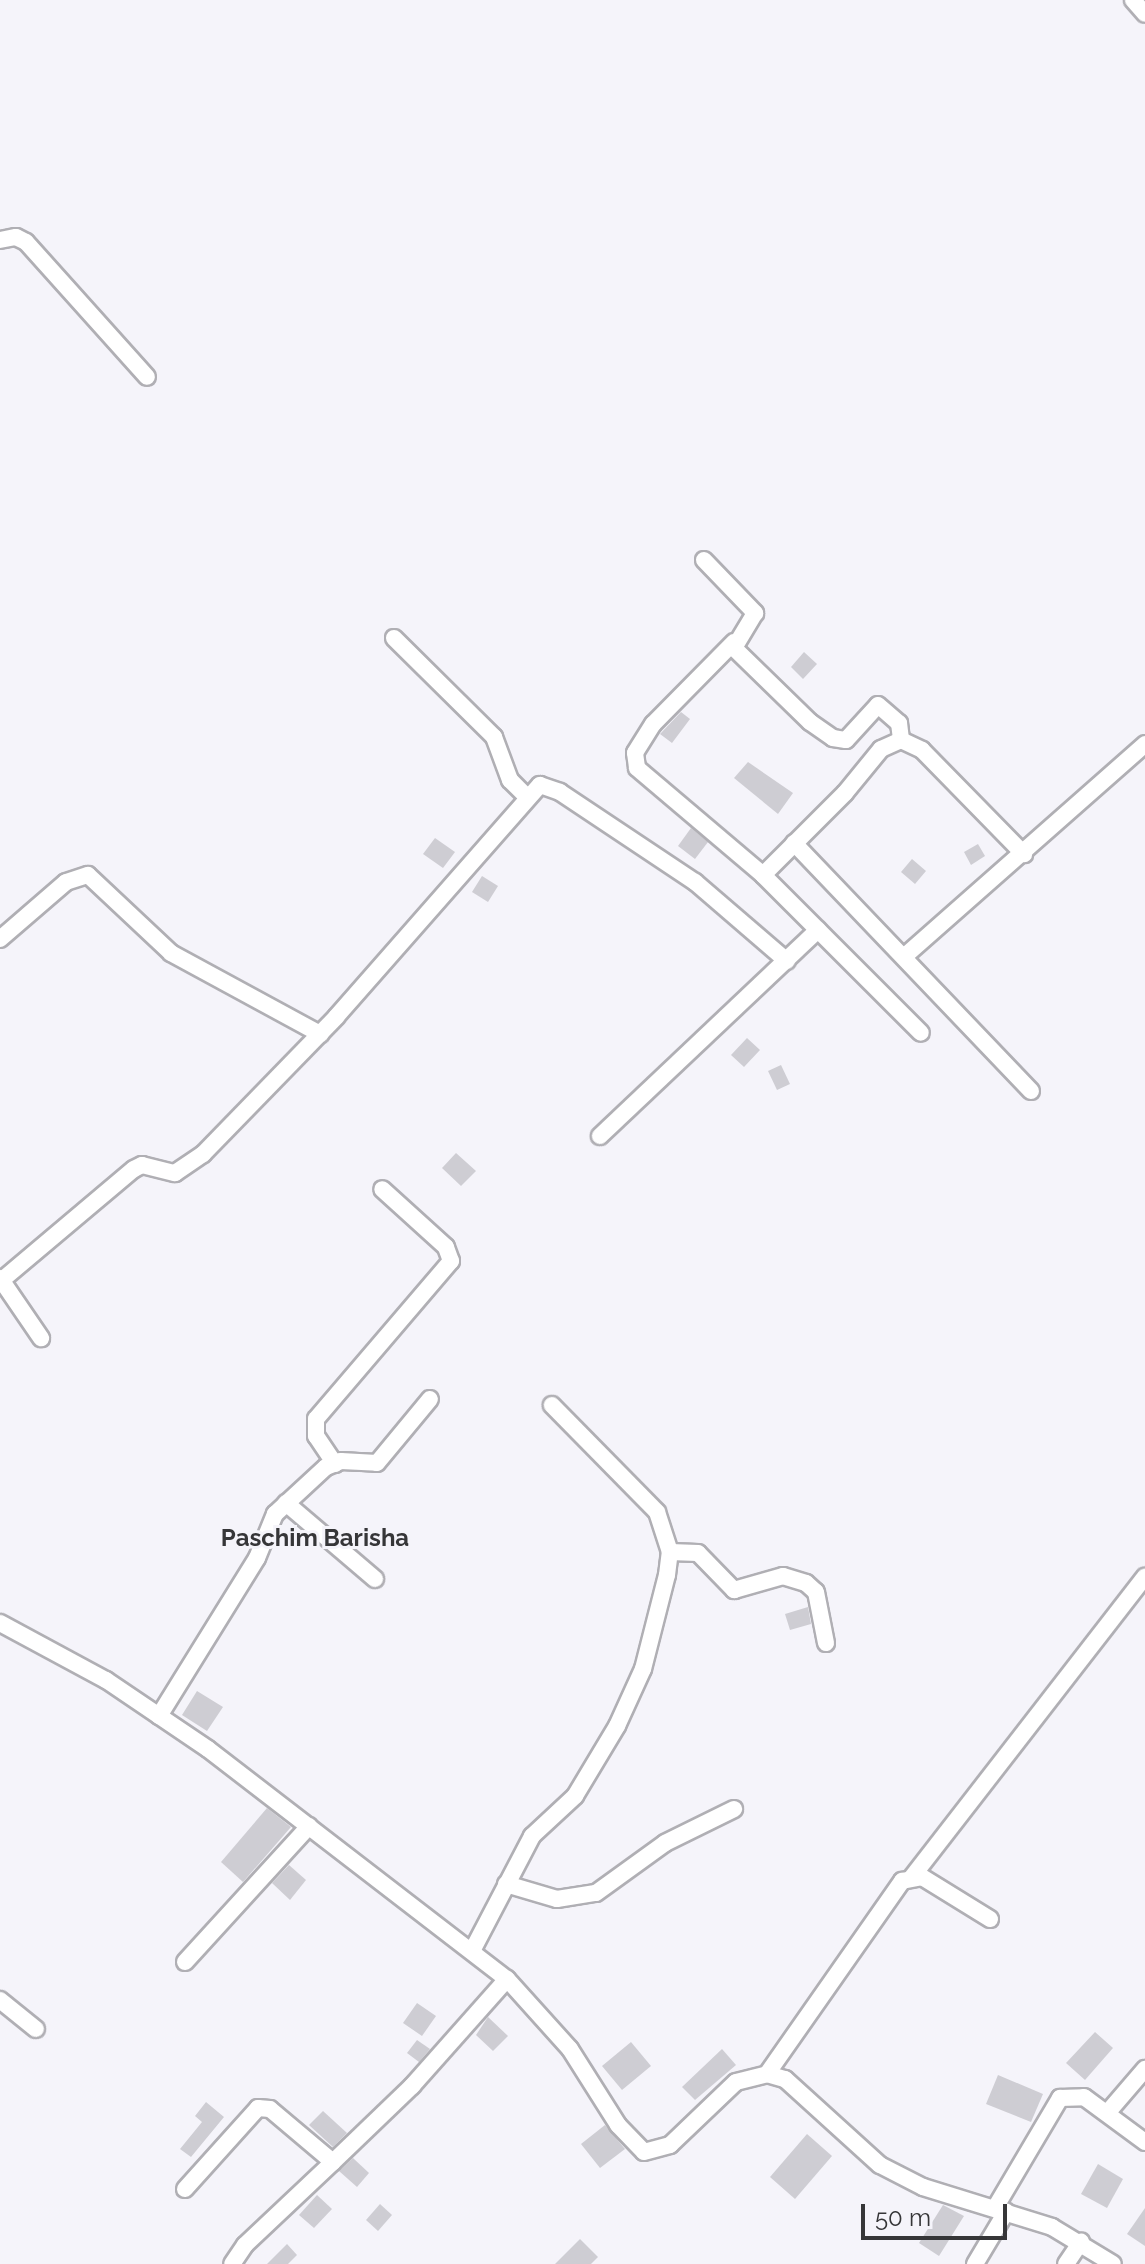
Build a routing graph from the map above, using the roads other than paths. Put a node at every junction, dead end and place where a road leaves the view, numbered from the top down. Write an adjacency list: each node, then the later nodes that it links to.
1 (1133, 0): 2 (street)
2 (1145, 14)
3 (0, 240): 4 (street)
4 (147, 377)
5 (704, 560): 7 (street)
6 (394, 638): 10 (street)
7 (734, 642): 8 (street); 13 (street)
8 (901, 740): 11 (street); 12 (street)
9 (1145, 744): 12 (street)
10 (528, 798): 17 (street); 19 (street)
11 (794, 843): 13 (street); 16 (street)
12 (1024, 854): 16 (street)
13 (763, 875): 14 (street)
14 (818, 930): 17 (street); 18 (street)
15 (0, 939): 19 (street)
16 (906, 955): 20 (street)
17 (787, 961): 21 (street)
18 (921, 1033)
19 (320, 1034): 23 (street)
20 (1031, 1091)
21 (600, 1136)
22 (382, 1189): 27 (street)
23 (1, 1279): 24 (street)
24 (41, 1338)
25 (430, 1399): 27 (street)
26 (552, 1405): 29 (street)
27 (335, 1464): 28 (street)
28 (286, 1503): 31 (street); 34 (street)
29 (670, 1552): 33 (street); 38 (street)
30 (1145, 1577): 37 (street)
31 (375, 1579)
32 (0, 1623): 34 (street)
33 (826, 1643)
34 (159, 1716): 36 (street)
35 (734, 1809): 38 (street)
36 (309, 1826): 40 (street); 41 (street)
37 (912, 1877): 39 (street); 46 (street)
38 (506, 1884): 40 (street)
39 (990, 1919)
40 (472, 1951): 42 (street)
41 (185, 1962)
42 (507, 1979): 46 (street); 49 (street)
43 (0, 2000): 44 (street)
44 (36, 2029)
45 (1145, 2069): 47 (street)
46 (767, 2074): 51 (street)
47 (1108, 2112): 48 (street); 51 (street)
48 (1145, 2142)
49 (333, 2162): 50 (street); 53 (street)
50 (185, 2189)
51 (1001, 2210): 52 (street); 54 (street)
52 (1081, 2242): 55 (street); 56 (street)
53 (232, 2264)
54 (975, 2264)
55 (1066, 2264)
56 (1113, 2264)

